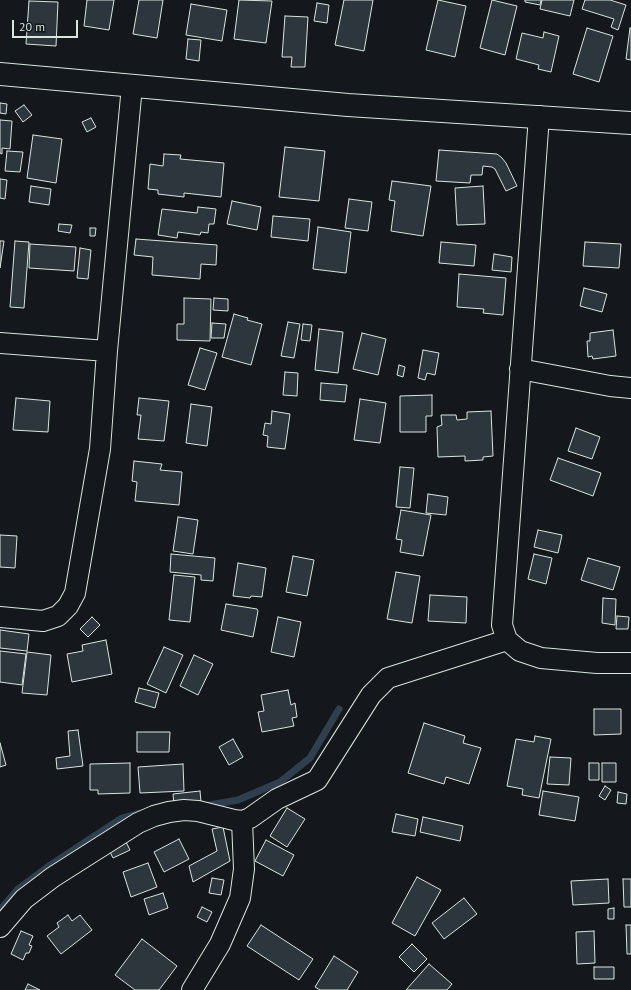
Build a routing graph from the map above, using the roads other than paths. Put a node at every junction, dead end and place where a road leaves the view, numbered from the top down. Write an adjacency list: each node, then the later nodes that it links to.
1 (0, 74): 2 (street)
2 (132, 86): 3 (street); 6 (street)
3 (539, 116): 4 (street); 7 (street)
4 (631, 123)
5 (0, 343): 6 (street)
6 (107, 351): 9 (street)
7 (520, 369): 8 (street); 10 (street)
8 (631, 388)
9 (0, 617)
10 (507, 640): 11 (street); 12 (street)
11 (631, 663)
12 (242, 821): 13 (street); 14 (street)
13 (0, 927)
14 (192, 990)

